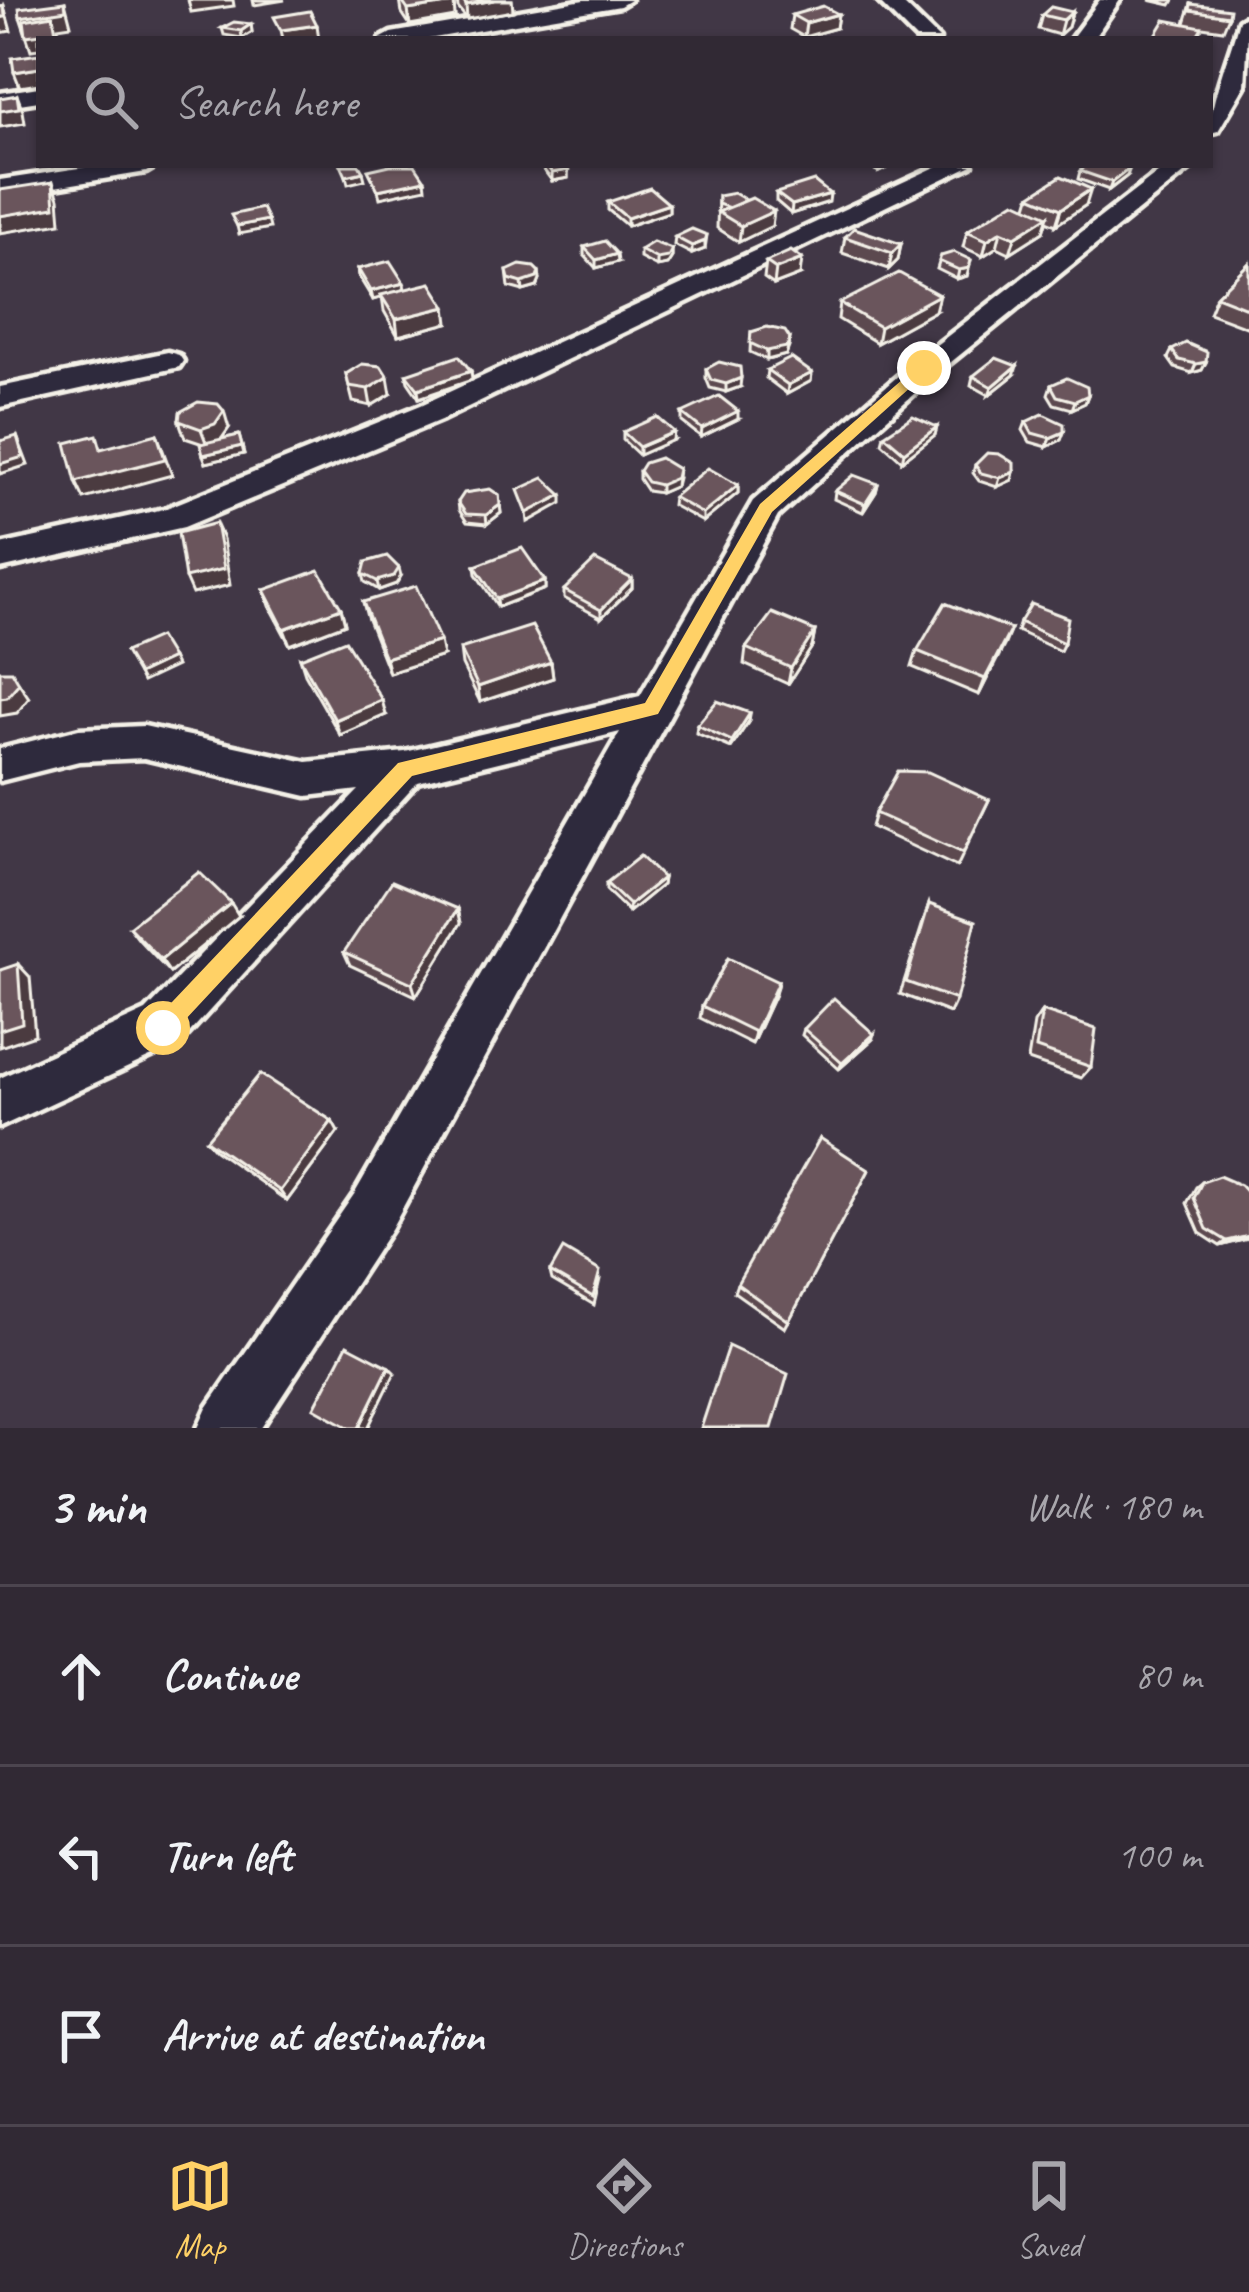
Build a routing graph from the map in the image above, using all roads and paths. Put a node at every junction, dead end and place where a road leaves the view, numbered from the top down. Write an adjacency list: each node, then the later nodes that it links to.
1 (620, 0): 5 (street)
2 (887, 0): 6 (street)
3 (1110, 0): 7 (street)
4 (1249, 20): 10 (street)
5 (409, 36)
6 (925, 36)
7 (1084, 36)
8 (36, 94): 9 (street)
9 (0, 100)
10 (1213, 121)
11 (127, 168): 14 (street)
12 (954, 168): 17 (street)
13 (1179, 168): 18 (street)
14 (0, 188)
15 (169, 361): 16 (street)
16 (0, 397)
17 (0, 557)
18 (651, 709): 20 (street); 22 (street)
19 (0, 765): 20 (street)
20 (405, 769): 21 (street)
21 (0, 1103)
22 (227, 1428)

